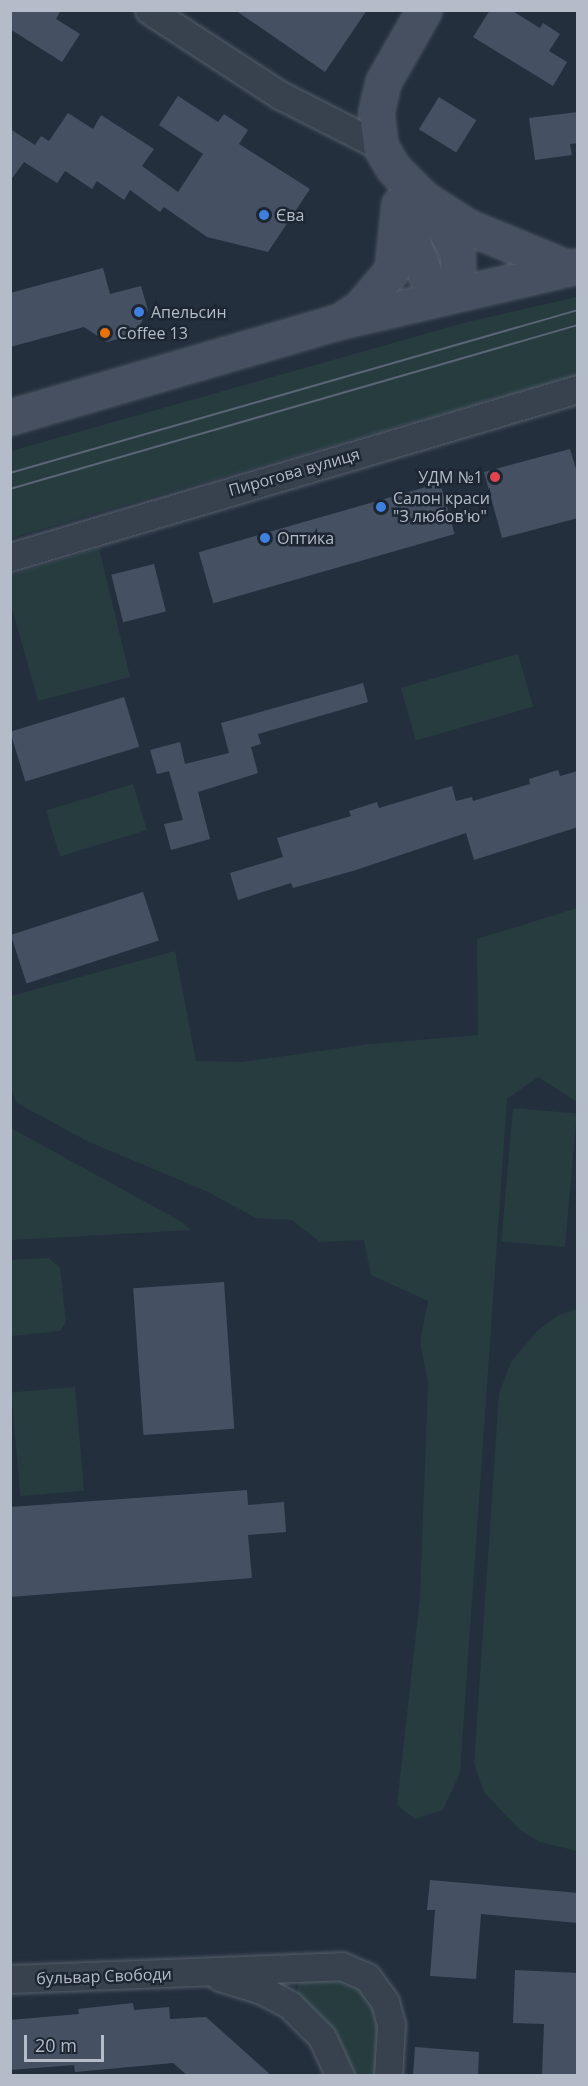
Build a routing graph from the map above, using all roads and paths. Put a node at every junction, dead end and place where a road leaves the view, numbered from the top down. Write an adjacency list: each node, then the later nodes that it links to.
1 (149, 10): 3 (street)
2 (424, 10): 3 (main road)
3 (387, 157): 4 (main road)
4 (411, 201): 5 (main road); 6 (main road); 7 (main road)
5 (571, 267): 6 (main road)
6 (451, 294): 7 (main road)
7 (337, 322): 9 (main road)
8 (578, 389): 10 (street, Пирогова вулиця)
9 (10, 417)
10 (10, 557)
11 (198, 1972): 12 (street, бульвар Свободи); 13 (street, бульвар Свободи); 14 (street, бульвар Свободи)
12 (10, 1979)
13 (340, 2076)
14 (388, 2076)

